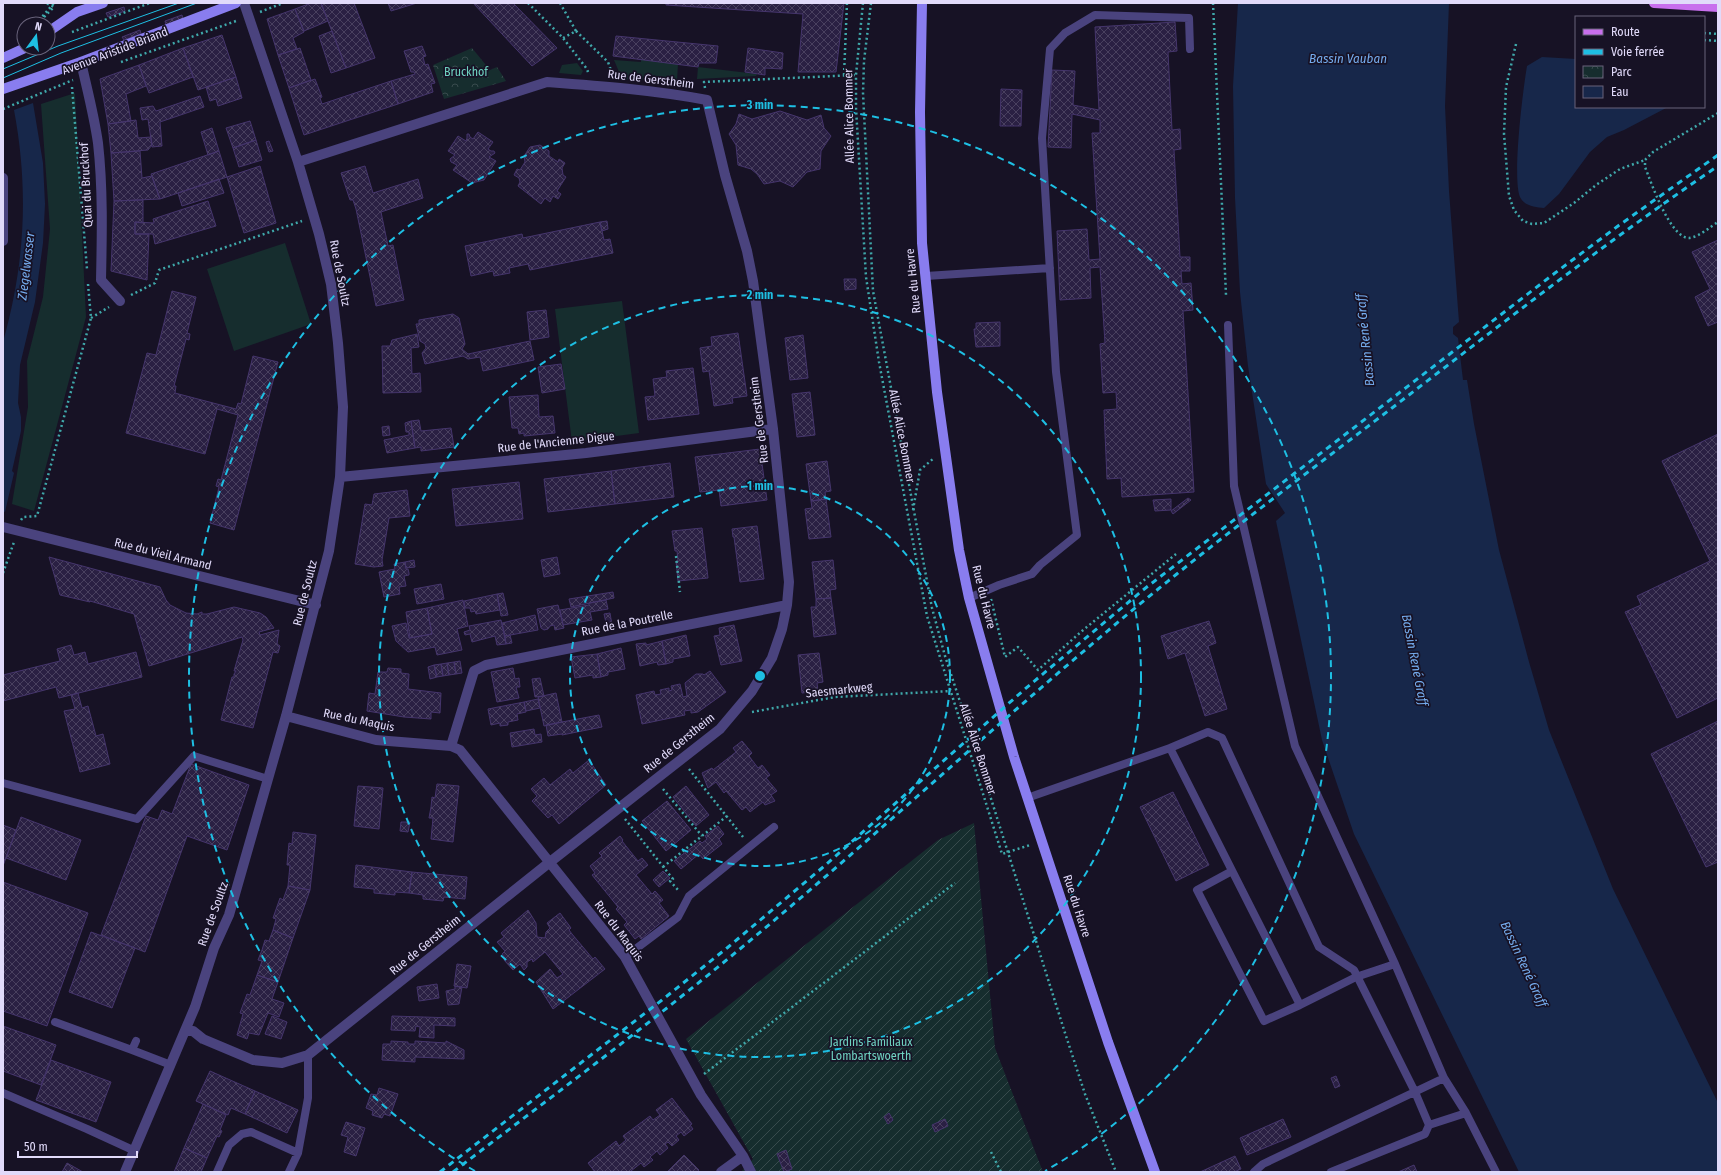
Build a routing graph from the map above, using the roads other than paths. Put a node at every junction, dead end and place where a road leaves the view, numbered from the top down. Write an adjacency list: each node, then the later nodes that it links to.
1 (103, 3): 7 (main road)
2 (236, 3): 11 (main road, Avenue Aristide Briand)
3 (244, 3): 13 (street, Rue de Soultz)
4 (922, 3): 17 (main road, Rue du Havre)
5 (1654, 3): 6 (main road)
6 (1718, 7)
7 (56, 26)
8 (1190, 49): 16 (lane)
9 (16, 52): 10 (main road)
10 (3, 58)
11 (81, 62): 12 (main road, Avenue Aristide Briand); 18 (street, Quai du Bruckhof)
12 (3, 89)
13 (298, 162): 20 (street, Rue de Gerstheim); 21 (street, Rue de Soultz)
14 (3, 178): 15 (street)
15 (3, 241)
16 (1050, 268): 17 (lane); 23 (lane)
17 (926, 276): 23 (main road, Rue du Havre)
18 (120, 301)
19 (1228, 325): 36 (lane)
20 (774, 429): 21 (street, Rue de l'Ancienne Digue); 25 (street, Rue de Gerstheim)
21 (340, 477): 24 (street, Rue de Soultz)
22 (3, 526): 24 (street, Rue du Vieil Armand)
23 (969, 598): 31 (main road, Rue du Havre)
24 (316, 605): 26 (street, Rue de Soultz)
25 (787, 605): 27 (street, Rue de la Poutrelle); 33 (street, Rue de Gerstheim)
26 (286, 716): 27 (street, Rue du Maquis); 29 (street, Rue de Soultz)
27 (451, 746): 33 (street, Rue du Maquis)
28 (1170, 748): 31 (lane); 34 (lane); 37 (lane)
29 (268, 779): 30 (lane); 40 (street, Rue de Soultz)
30 (3, 783)
31 (1027, 798): 58 (main road, Rue du Havre)
32 (774, 827): 35 (lane)
33 (550, 862): 35 (street, Rue du Maquis); 43 (street, Rue de Gerstheim)
34 (1232, 871): 38 (lane); 38 (lane)
35 (626, 957): 52 (street, Rue du Maquis)
36 (1395, 964): 37 (lane); 45 (lane)
37 (1356, 976): 38 (lane); 46 (lane)
38 (1300, 1005)
39 (55, 1022): 42 (lane)
40 (185, 1031): 43 (street, Rue de Gerstheim); 44 (street, Rue de Soultz)
41 (136, 1041): 42 (lane)
42 (132, 1050): 44 (lane)
43 (308, 1055): 51 (lane)
44 (171, 1065): 50 (street, Rue de Soultz)
45 (1444, 1078): 46 (lane); 48 (lane)
46 (1415, 1092): 49 (lane); 59 (lane)
47 (3, 1093): 50 (lane)
48 (1466, 1113): 49 (lane); 61 (lane)
49 (1429, 1126): 60 (lane)
50 (135, 1151): 53 (street, Rue de Soultz)
51 (298, 1153): 54 (lane); 55 (lane)
52 (742, 1156): 56 (street); 57 (street, Rue du Maquis)
53 (125, 1172)
54 (217, 1172)
55 (289, 1172)
56 (721, 1172)
57 (751, 1172)
58 (1156, 1172)
59 (1254, 1172)
60 (1331, 1172)
61 (1496, 1172)

